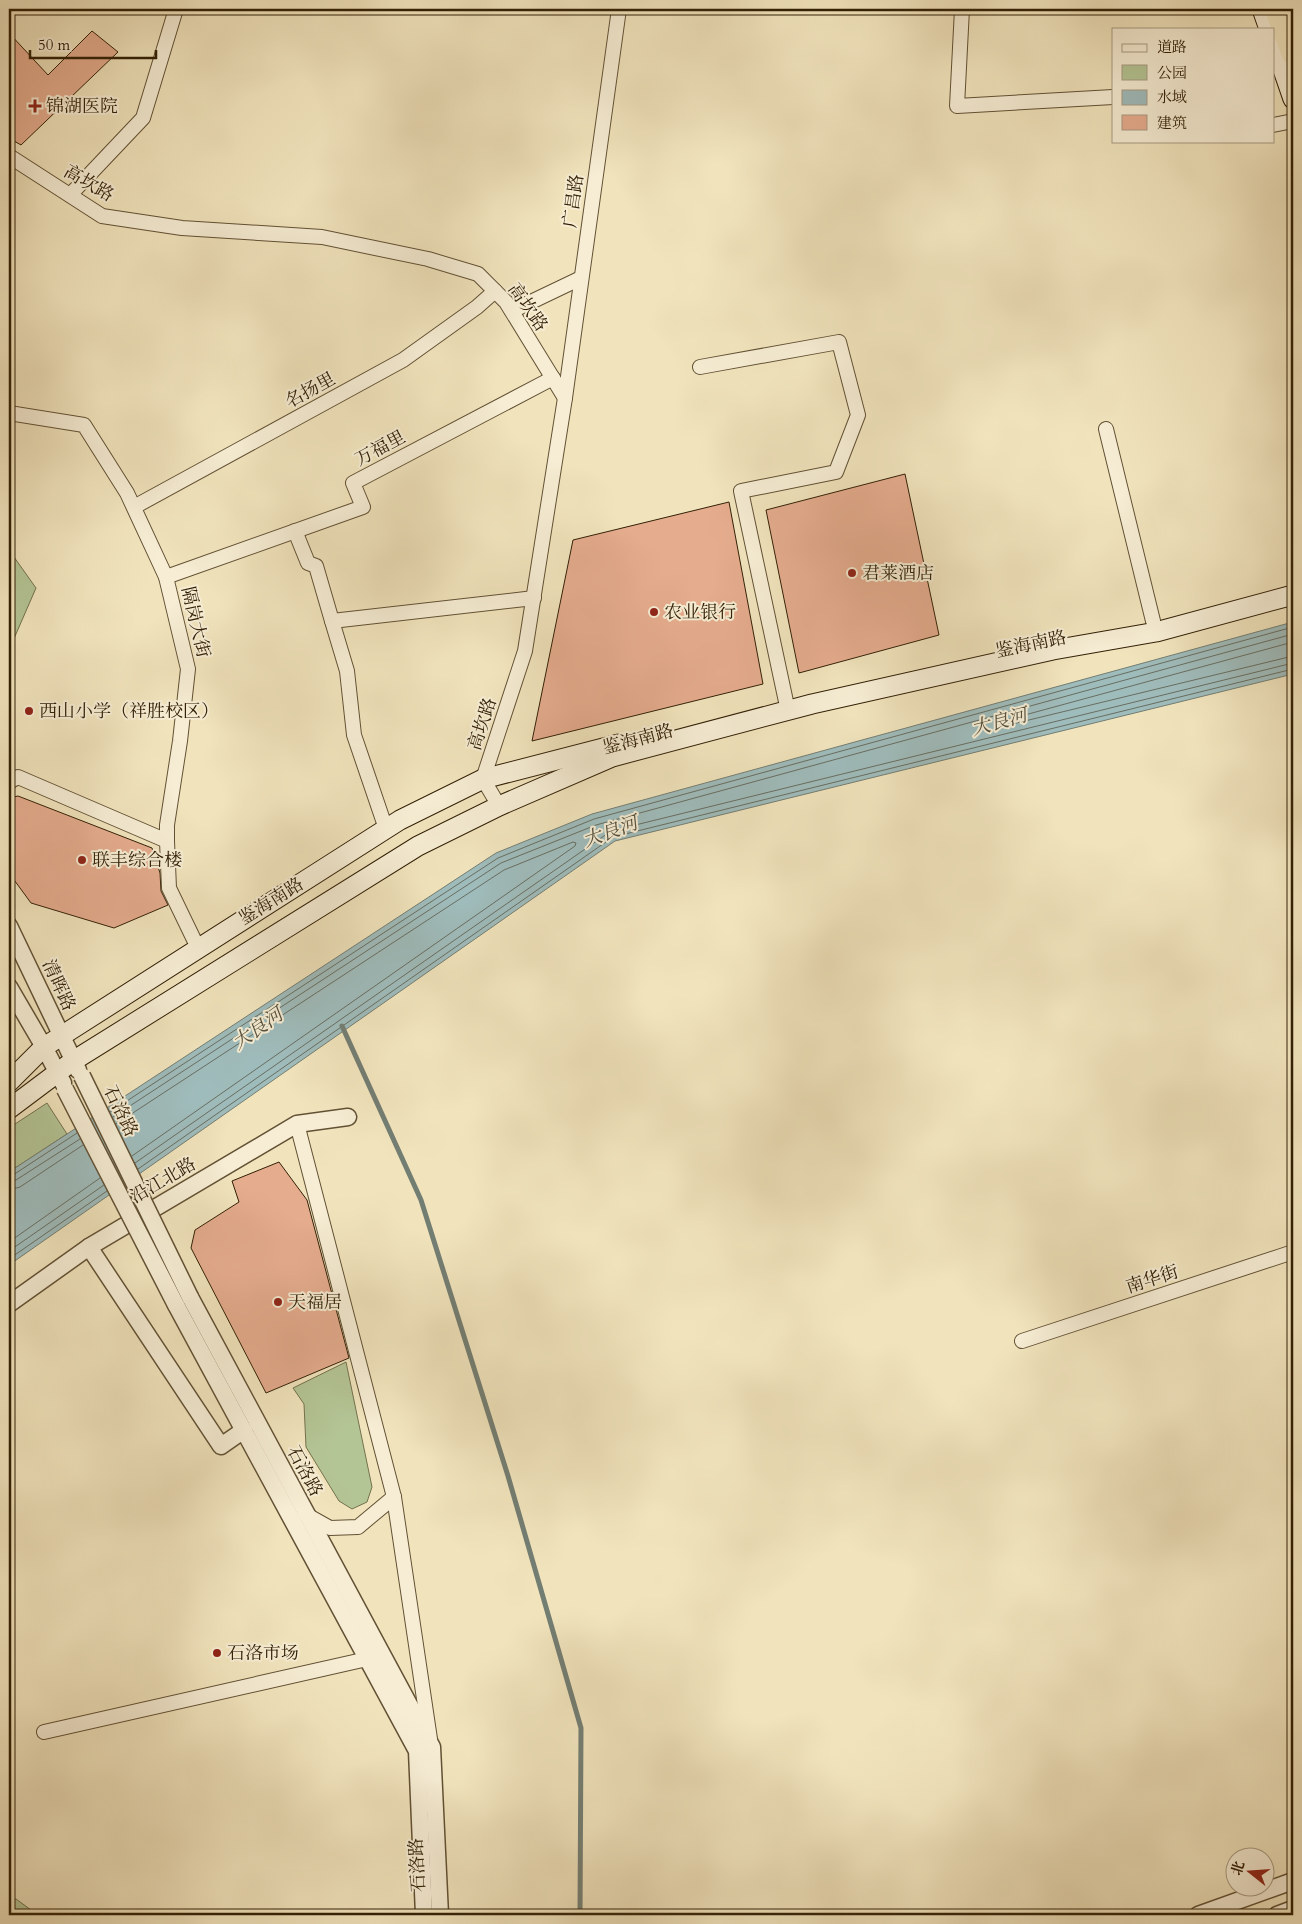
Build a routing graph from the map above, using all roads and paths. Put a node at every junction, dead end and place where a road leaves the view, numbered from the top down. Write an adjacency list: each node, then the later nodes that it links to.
1 (176, 9): 14 (street)
2 (619, 9): 15 (street, 广昌路)
3 (962, 9): 9 (street)
4 (1262, 9): 6 (main road)
5 (1276, 9): 8 (highway)
6 (1269, 28)
7 (1274, 45): 10 (main road)
8 (1293, 55)
9 (1112, 97)
10 (1293, 99)
11 (1293, 121): 12 (street)
12 (1274, 125)
13 (9, 156): 14 (street, 高坎路)
14 (70, 194): 16 (street, 高坎路)
15 (582, 278): 17 (street); 20 (street, 广昌路)
16 (495, 291): 17 (street, 高坎路); 23 (street, 名扬里)
17 (512, 311): 19 (street, 高坎路)
18 (700, 367): 31 (street)
19 (553, 378): 20 (street, 高坎路); 24 (street, 万福里)
20 (565, 398): 28 (street, 高坎路)
21 (9, 413): 23 (street, 隔岗大街)
22 (1106, 429): 30 (street)
23 (134, 507): 25 (street, 隔岗大街)
24 (296, 531): 25 (street, 万福里); 29 (street)
25 (166, 577): 36 (street, 隔岗大街)
26 (1293, 584): 30 (main road, 鉴海南路)
27 (1293, 595): 31 (main road, 鉴海南路)
28 (534, 598): 29 (street); 32 (street, 高坎路)
29 (332, 621): 35 (street)
30 (1154, 621): 31 (main road, 鉴海南路)
31 (787, 705): 32 (main road, 鉴海南路); 34 (main road, 鉴海南路)
32 (483, 779): 34 (street); 38 (main road, 鉴海南路)
33 (9, 782): 36 (street)
34 (499, 806): 42 (main road, 鉴海南路)
35 (385, 826)
36 (167, 841): 38 (street, 隔岗大街)
37 (9, 926): 40 (street, 清晖路)
38 (198, 948): 40 (main road, 鉴海南路)
39 (9, 987): 41 (street)
40 (61, 1036): 41 (main road, 鉴海南路); 42 (street, 清晖路)
41 (44, 1047): 42 (street); 43 (main road, 鉴海南路)
42 (69, 1074): 44 (main road, 鉴海南路); 49 (street, 石洛路, bridge)
43 (9, 1082)
44 (9, 1109)
45 (348, 1117): 46 (street, 沿江北路)
46 (296, 1124): 47 (street, 沿江北路); 53 (street)
47 (89, 1247): 50 (street, 沿江北路); 52 (street)
48 (1293, 1252): 51 (street, 南华街)
49 (183, 1301): 52 (street, 石洛路); 54 (street, 石洛路)
50 (9, 1304)
51 (1022, 1341)
52 (244, 1430): 55 (street, 石洛路)
53 (394, 1497): 54 (street); 57 (street)
54 (305, 1514): 57 (street, 石洛路)
55 (367, 1659): 56 (street); 60 (street, 石洛路)
56 (44, 1732)
57 (432, 1747): 61 (street, 石洛路)
58 (1293, 1882): 62 (street)
59 (1293, 1910): 63 (street)
60 (424, 1915)
61 (440, 1915)
62 (1198, 1915)
63 (1277, 1915)

